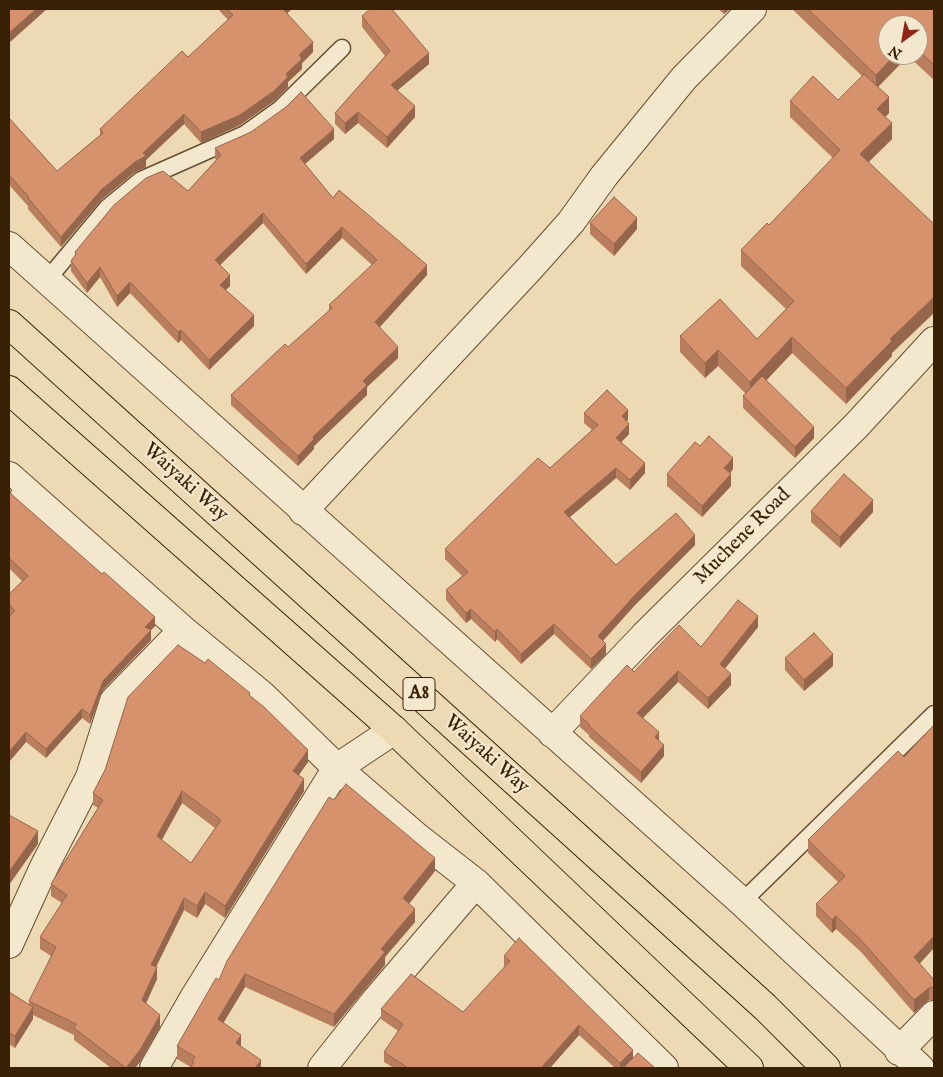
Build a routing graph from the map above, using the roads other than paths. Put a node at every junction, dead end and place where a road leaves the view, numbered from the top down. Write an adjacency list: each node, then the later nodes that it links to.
1 (752, 9): 9 (street)
2 (342, 48): 4 (lane)
3 (9, 246): 4 (street)
4 (47, 280): 9 (street)
5 (9, 324): 24 (highway, Waiyaki Way / A8)
6 (934, 341): 13 (street, Muchene Road)
7 (9, 390): 12 (highway, A8)
8 (9, 476): 10 (street)
9 (303, 511): 13 (street)
10 (183, 630): 14 (street); 17 (street)
11 (934, 714): 16 (lane)
12 (394, 730): 14 (street); 23 (highway, A8)
13 (552, 733): 16 (street)
14 (336, 768): 15 (street); 20 (street)
15 (476, 883): 21 (street); 22 (street)
16 (742, 902): 19 (street)
17 (9, 944)
18 (934, 1015): 19 (street)
19 (899, 1051): 25 (street)
20 (154, 1068)
21 (322, 1068)
22 (664, 1068)
23 (749, 1068)
24 (826, 1068)
25 (920, 1068)

